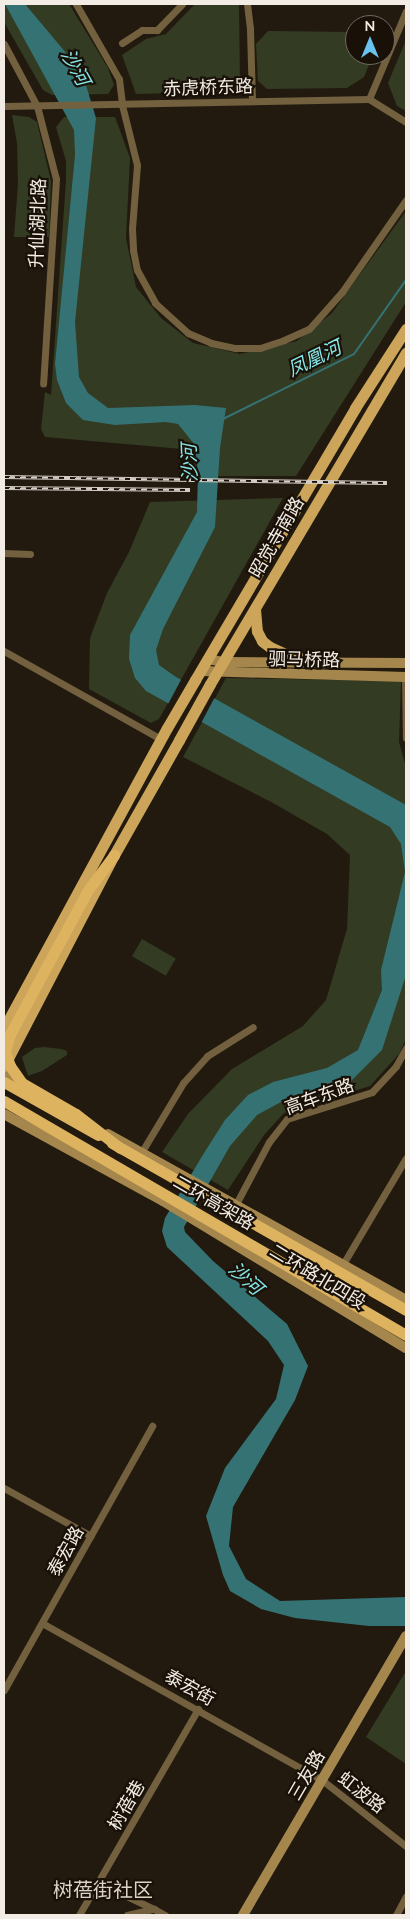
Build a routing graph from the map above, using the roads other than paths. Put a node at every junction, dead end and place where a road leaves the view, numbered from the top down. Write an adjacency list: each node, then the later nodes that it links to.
1 (76, 4): 9 (street)
2 (182, 4): 5 (street)
3 (247, 4): 8 (street)
4 (406, 11): 7 (street)
5 (122, 43)
6 (4, 44): 11 (street, 升仙湖北路)
7 (369, 99): 8 (street, 赤虎桥东路); 12 (street)
8 (252, 101): 9 (street, 赤虎桥东路)
9 (122, 105): 11 (street, 赤虎桥东路); 13 (street)
10 (4, 106): 11 (street, 赤虎桥东路)
11 (37, 106): 16 (street, 升仙湖北路)
12 (406, 122)
13 (406, 200)
14 (406, 329): 21 (main road, 昭觉寺南路)
15 (406, 353): 19 (main road, 昭觉寺南路)
16 (43, 384)
17 (4, 553): 18 (street)
18 (30, 554)
19 (255, 610): 22 (main road, 昭觉寺南路); 23 (main road)
20 (4, 651): 28 (street)
21 (208, 659): 22 (main road, 驷马桥路); 26 (main road, 昭觉寺南路)
22 (224, 662): 23 (main road, 驷马桥路); 25 (main road, 昭觉寺南路)
23 (322, 663): 24 (main road, 驷马桥路)
24 (406, 663)
25 (217, 673): 26 (main road, 驷马桥路); 27 (main road, 驷马桥路); 30 (main road, 昭觉寺南路, bridge)
26 (198, 675): 28 (main road, 昭觉寺南路, bridge)
27 (406, 677): 29 (street)
28 (164, 733): 32 (main road, 昭觉寺南路)
29 (406, 738)
30 (114, 855): 34 (main road, 昭觉寺南路); 39 (highway, bridge)
31 (253, 1027): 40 (street)
32 (4, 1028)
33 (406, 1048): 42 (street, 高车东路)
34 (4, 1066)
35 (4, 1075): 40 (main road, 二环路北四段)
36 (4, 1082): 39 (highway, 二环高架路, bridge)
37 (4, 1101): 46 (highway, 二环高架路)
38 (4, 1114): 47 (main road, 二环路北四段)
39 (120, 1148): 45 (highway, 二环高架路)
40 (141, 1153): 42 (main road, 二环路北四段)
41 (406, 1158): 43 (street)
42 (236, 1204): 43 (main road, 二环路北四段)
43 (343, 1264): 44 (main road, 二环路北四段)
44 (406, 1300)
45 (406, 1310)
46 (406, 1334)
47 (406, 1348)
48 (152, 1426): 50 (street, 泰宏路)
49 (4, 1488): 50 (street)
50 (91, 1536): 51 (street, 泰宏路)
51 (42, 1623): 53 (street, 泰宏路); 54 (street, 泰宏街)
52 (406, 1636): 55 (main road, 三友路)
53 (4, 1690)
54 (198, 1709): 55 (street, 泰宏街); 57 (street, 树蓓巷)
55 (322, 1780): 56 (street, 虹波路); 63 (main road, 三友路)
56 (406, 1846)
57 (99, 1883): 59 (street); 60 (street, 树蓓巷)
58 (406, 1896): 64 (street)
59 (154, 1909): 61 (street); 62 (street)
60 (79, 1915)
61 (127, 1915)
62 (165, 1915)
63 (243, 1915)
64 (396, 1915)

